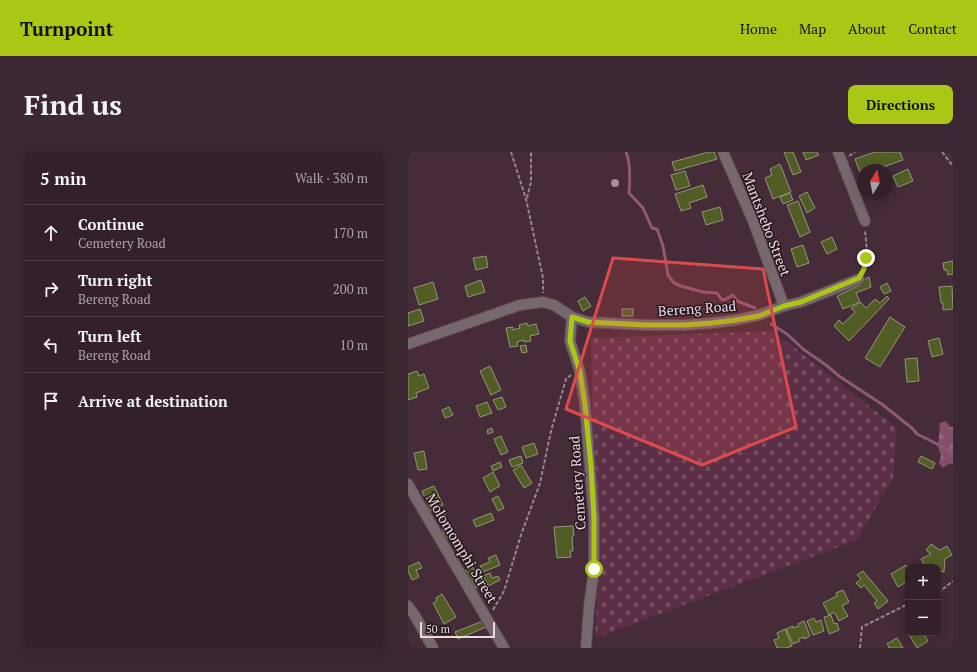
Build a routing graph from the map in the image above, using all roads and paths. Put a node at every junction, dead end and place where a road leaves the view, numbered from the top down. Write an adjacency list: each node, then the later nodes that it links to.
1 (511, 152): 7 (path)
2 (531, 152): 7 (path)
3 (723, 152): 11 (street, Mantshebo Street)
4 (838, 152): 8 (street)
5 (942, 152): 6 (path)
6 (953, 166)
7 (526, 199): 10 (path)
8 (865, 221): 9 (path)
9 (859, 278): 11 (street, Bereng Road)
10 (543, 302): 12 (street, Bereng Road); 13 (street)
11 (784, 306): 12 (street, Bereng Road)
12 (572, 317): 14 (street, Cemetery Road)
13 (408, 344)
14 (580, 372): 20 (path); 23 (street, Cemetery Road)
15 (408, 484): 20 (street, Molomomphi Street)
16 (953, 581): 17 (path)
17 (941, 591)
18 (408, 606): 21 (street)
19 (905, 606): 24 (path)
20 (488, 620): 22 (street, Molomomphi Street)
21 (433, 648)
22 (504, 648)
23 (586, 648)
24 (860, 648)

